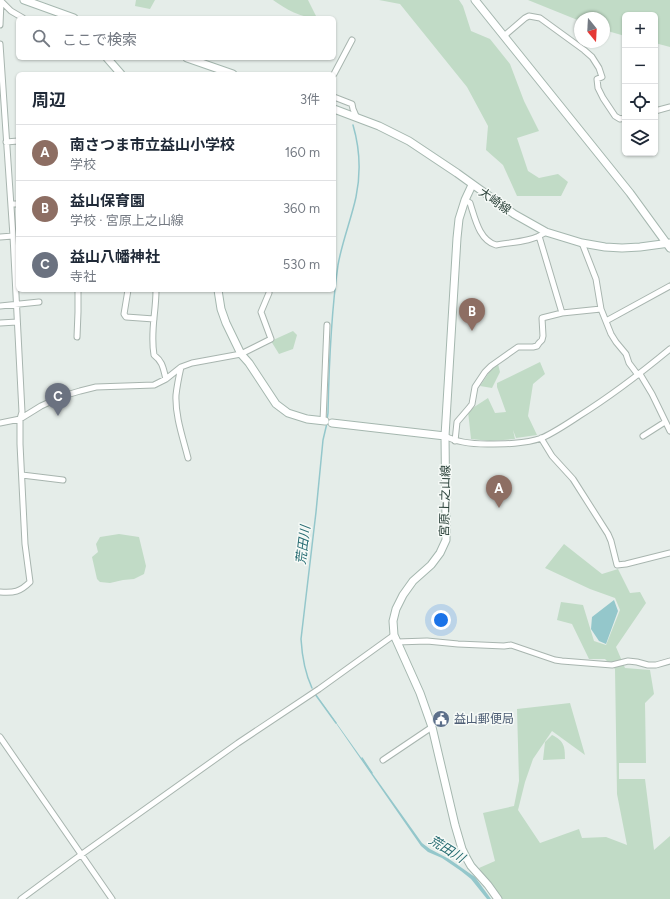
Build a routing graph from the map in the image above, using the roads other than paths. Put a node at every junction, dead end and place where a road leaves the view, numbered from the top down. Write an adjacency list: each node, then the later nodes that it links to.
1 (24, 0): 5 (street)
2 (475, 0): 7 (street)
3 (1, 1): 4 (street); 6 (street)
4 (19, 16)
5 (68, 16)
6 (0, 25)
7 (504, 36): 21 (street); 32 (street)
8 (352, 40): 15 (street)
9 (0, 44): 12 (street)
10 (109, 60): 13 (street)
11 (192, 60): 14 (street)
12 (0, 62): 23 (street)
13 (119, 72)
14 (225, 72)
15 (335, 72)
16 (336, 99): 20 (street)
17 (670, 107): 19 (street)
18 (336, 110): 20 (street, 大崎線)
19 (658, 110)
20 (356, 116): 24 (street, 大崎線)
21 (622, 119)
22 (16, 141): 23 (street)
23 (6, 142): 26 (street)
24 (472, 185): 25 (street, 宮原上之山線); 28 (street, 大崎線)
25 (465, 200): 28 (street); 61 (street, 宮原上之山線)
26 (11, 204): 27 (street); 29 (street)
27 (16, 204)
28 (543, 234): 31 (street, 大崎線); 44 (street)
29 (13, 236): 30 (street); 33 (street)
30 (0, 237)
31 (582, 243): 32 (street, 大崎線); 43 (street)
32 (669, 244)
33 (16, 249): 41 (street)
34 (670, 286): 46 (street)
35 (78, 292): 50 (street)
36 (128, 292): 45 (street)
37 (156, 292): 45 (street)
38 (218, 292): 52 (street)
39 (269, 292): 52 (street)
40 (40, 302): 41 (street)
41 (16, 304): 42 (street); 48 (street)
42 (0, 306)
43 (601, 308): 44 (street); 46 (street)
44 (562, 313): 64 (street)
45 (154, 319): 55 (street)
46 (606, 321): 54 (street)
47 (0, 322): 48 (street)
48 (17, 322): 56 (street)
49 (327, 325): 57 (street)
50 (77, 337)
51 (670, 349): 54 (street)
52 (241, 354): 53 (street); 57 (street)
53 (181, 367): 55 (street); 65 (street)
54 (639, 374): 58 (street); 63 (street)
55 (166, 379): 56 (street)
56 (20, 419): 59 (street); 66 (street)
57 (327, 422): 61 (street)
58 (665, 422): 60 (street); 62 (street)
59 (0, 423)
60 (670, 431)
61 (445, 436): 64 (street); 70 (street, 宮原上之山線)
62 (643, 436)
63 (541, 438): 64 (street); 68 (street)
64 (455, 441)
65 (188, 458)
66 (22, 474): 67 (street); 69 (street)
67 (63, 480)
68 (670, 553)
69 (0, 592)
70 (394, 635): 71 (street, 宮原上之山線); 76 (street)
71 (397, 642): 72 (street); 73 (street, 宮原上之山線)
72 (670, 662)
73 (432, 727): 75 (street); 79 (street, 宮原上之山線)
74 (0, 737): 76 (street)
75 (383, 760)
76 (82, 854): 77 (street); 78 (street)
77 (21, 899)
78 (112, 899)
79 (498, 899)

